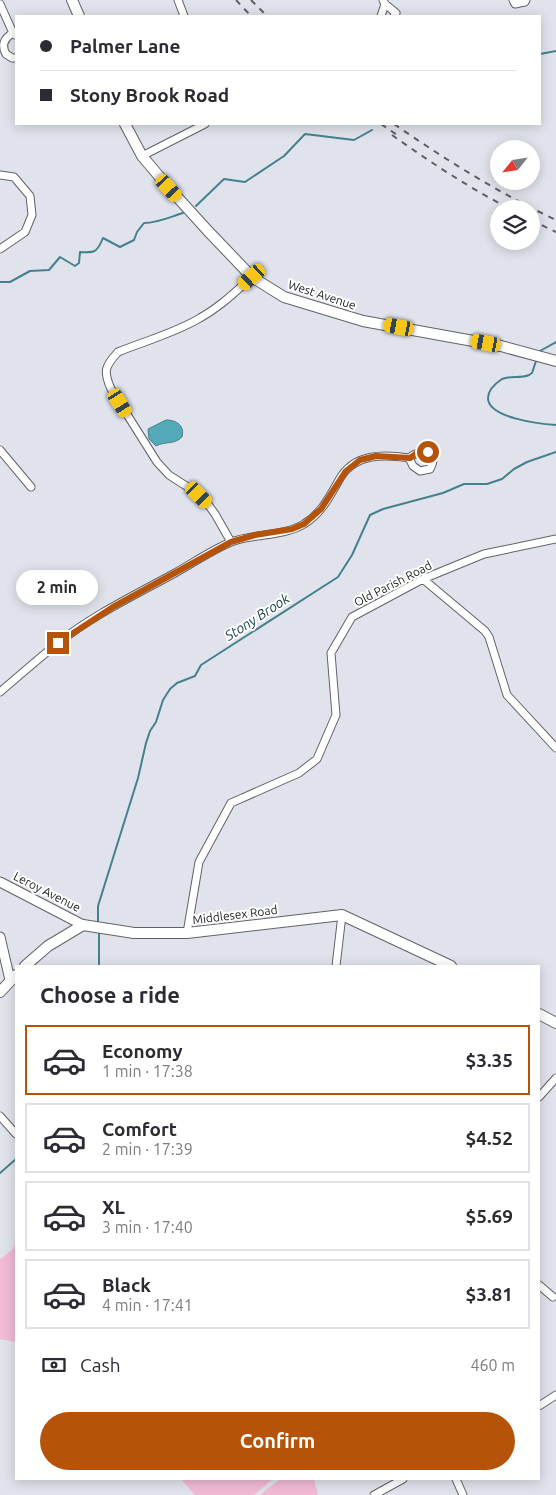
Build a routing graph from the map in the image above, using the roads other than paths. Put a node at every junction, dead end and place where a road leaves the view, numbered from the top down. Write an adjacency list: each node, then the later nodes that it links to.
1 (72, 0): 7 (main road)
2 (178, 0): 8 (street)
3 (513, 0): 4 (street)
4 (526, 0)
5 (384, 2): 9 (street); 10 (street)
6 (0, 4): 11 (street)
7 (79, 15)
8 (184, 15)
9 (382, 15)
10 (395, 15)
11 (14, 34): 12 (street)
12 (15, 58)
13 (126, 125): 15 (main road, West Avenue)
14 (202, 125): 15 (street)
15 (142, 156): 18 (main road, West Avenue)
16 (0, 175): 17 (street)
17 (0, 249)
18 (252, 277): 19 (main road, West Avenue); 24 (street)
19 (556, 360)
20 (0, 450): 22 (street)
21 (410, 458): 24 (street)
22 (31, 487)
23 (556, 539): 25 (street, Old Parish Road)
24 (231, 542): 26 (street)
25 (423, 578): 27 (street); 31 (street, Old Parish Road)
26 (0, 692)
27 (556, 748)
28 (0, 882): 30 (street, Leroy Avenue)
29 (342, 915): 31 (main road, Middlesex Road); 34 (street); 35 (main road)
30 (83, 925): 31 (main road, Middlesex Road); 33 (main road)
31 (187, 933)
32 (0, 937): 36 (street)
33 (26, 965)
34 (336, 965)
35 (449, 965)
36 (13, 977): 37 (main road)
37 (0, 992)
38 (540, 1015): 39 (main road)
39 (556, 1023)
40 (556, 1078): 41 (street)
41 (540, 1096)
42 (0, 1116): 43 (street)
43 (15, 1133)
44 (540, 1286): 45 (street)
45 (555, 1297)
46 (556, 1396): 47 (street)
47 (540, 1405)
48 (400, 1480): 50 (street)
49 (456, 1480): 51 (street)
50 (374, 1495)
51 (463, 1495)

